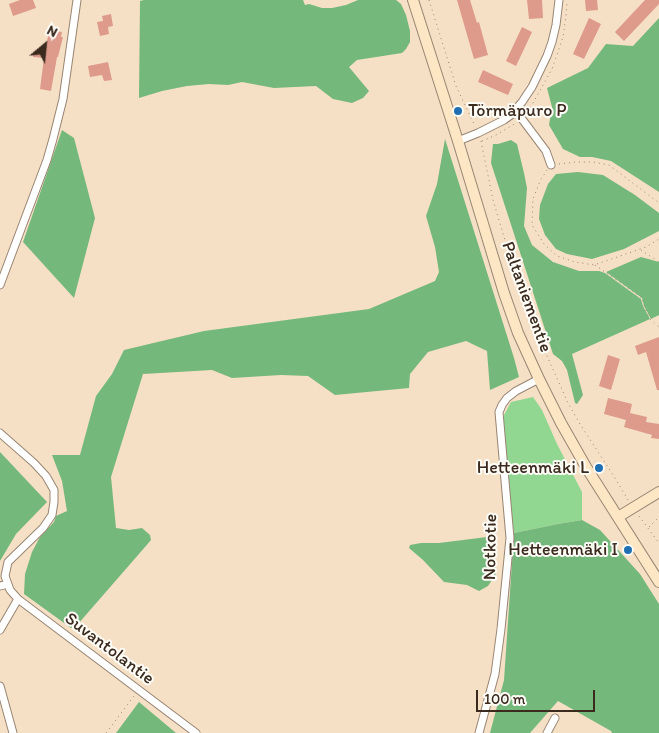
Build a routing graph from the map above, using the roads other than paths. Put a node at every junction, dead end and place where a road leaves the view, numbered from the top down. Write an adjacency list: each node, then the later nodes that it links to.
1 (77, 0): 7 (street)
2 (414, 0): 5 (street, Paltaniementie)
3 (559, 0): 4 (street)
4 (516, 111): 5 (street); 6 (street)
5 (458, 141): 8 (street, Paltaniementie)
6 (551, 166)
7 (0, 285)
8 (539, 379): 11 (street, Paltaniementie); 20 (street, Notkotie)
9 (0, 433): 13 (street, Suvantolantie)
10 (659, 492): 11 (street)
11 (618, 517): 12 (street, Paltaniementie)
12 (659, 582)
13 (4, 585): 14 (street, Suvantolantie)
14 (18, 599): 15 (street); 19 (street, Suvantolantie)
15 (0, 630)
16 (0, 686): 18 (street)
17 (555, 718): 21 (street)
18 (14, 733)
19 (196, 733)
20 (480, 733)
21 (547, 733)

